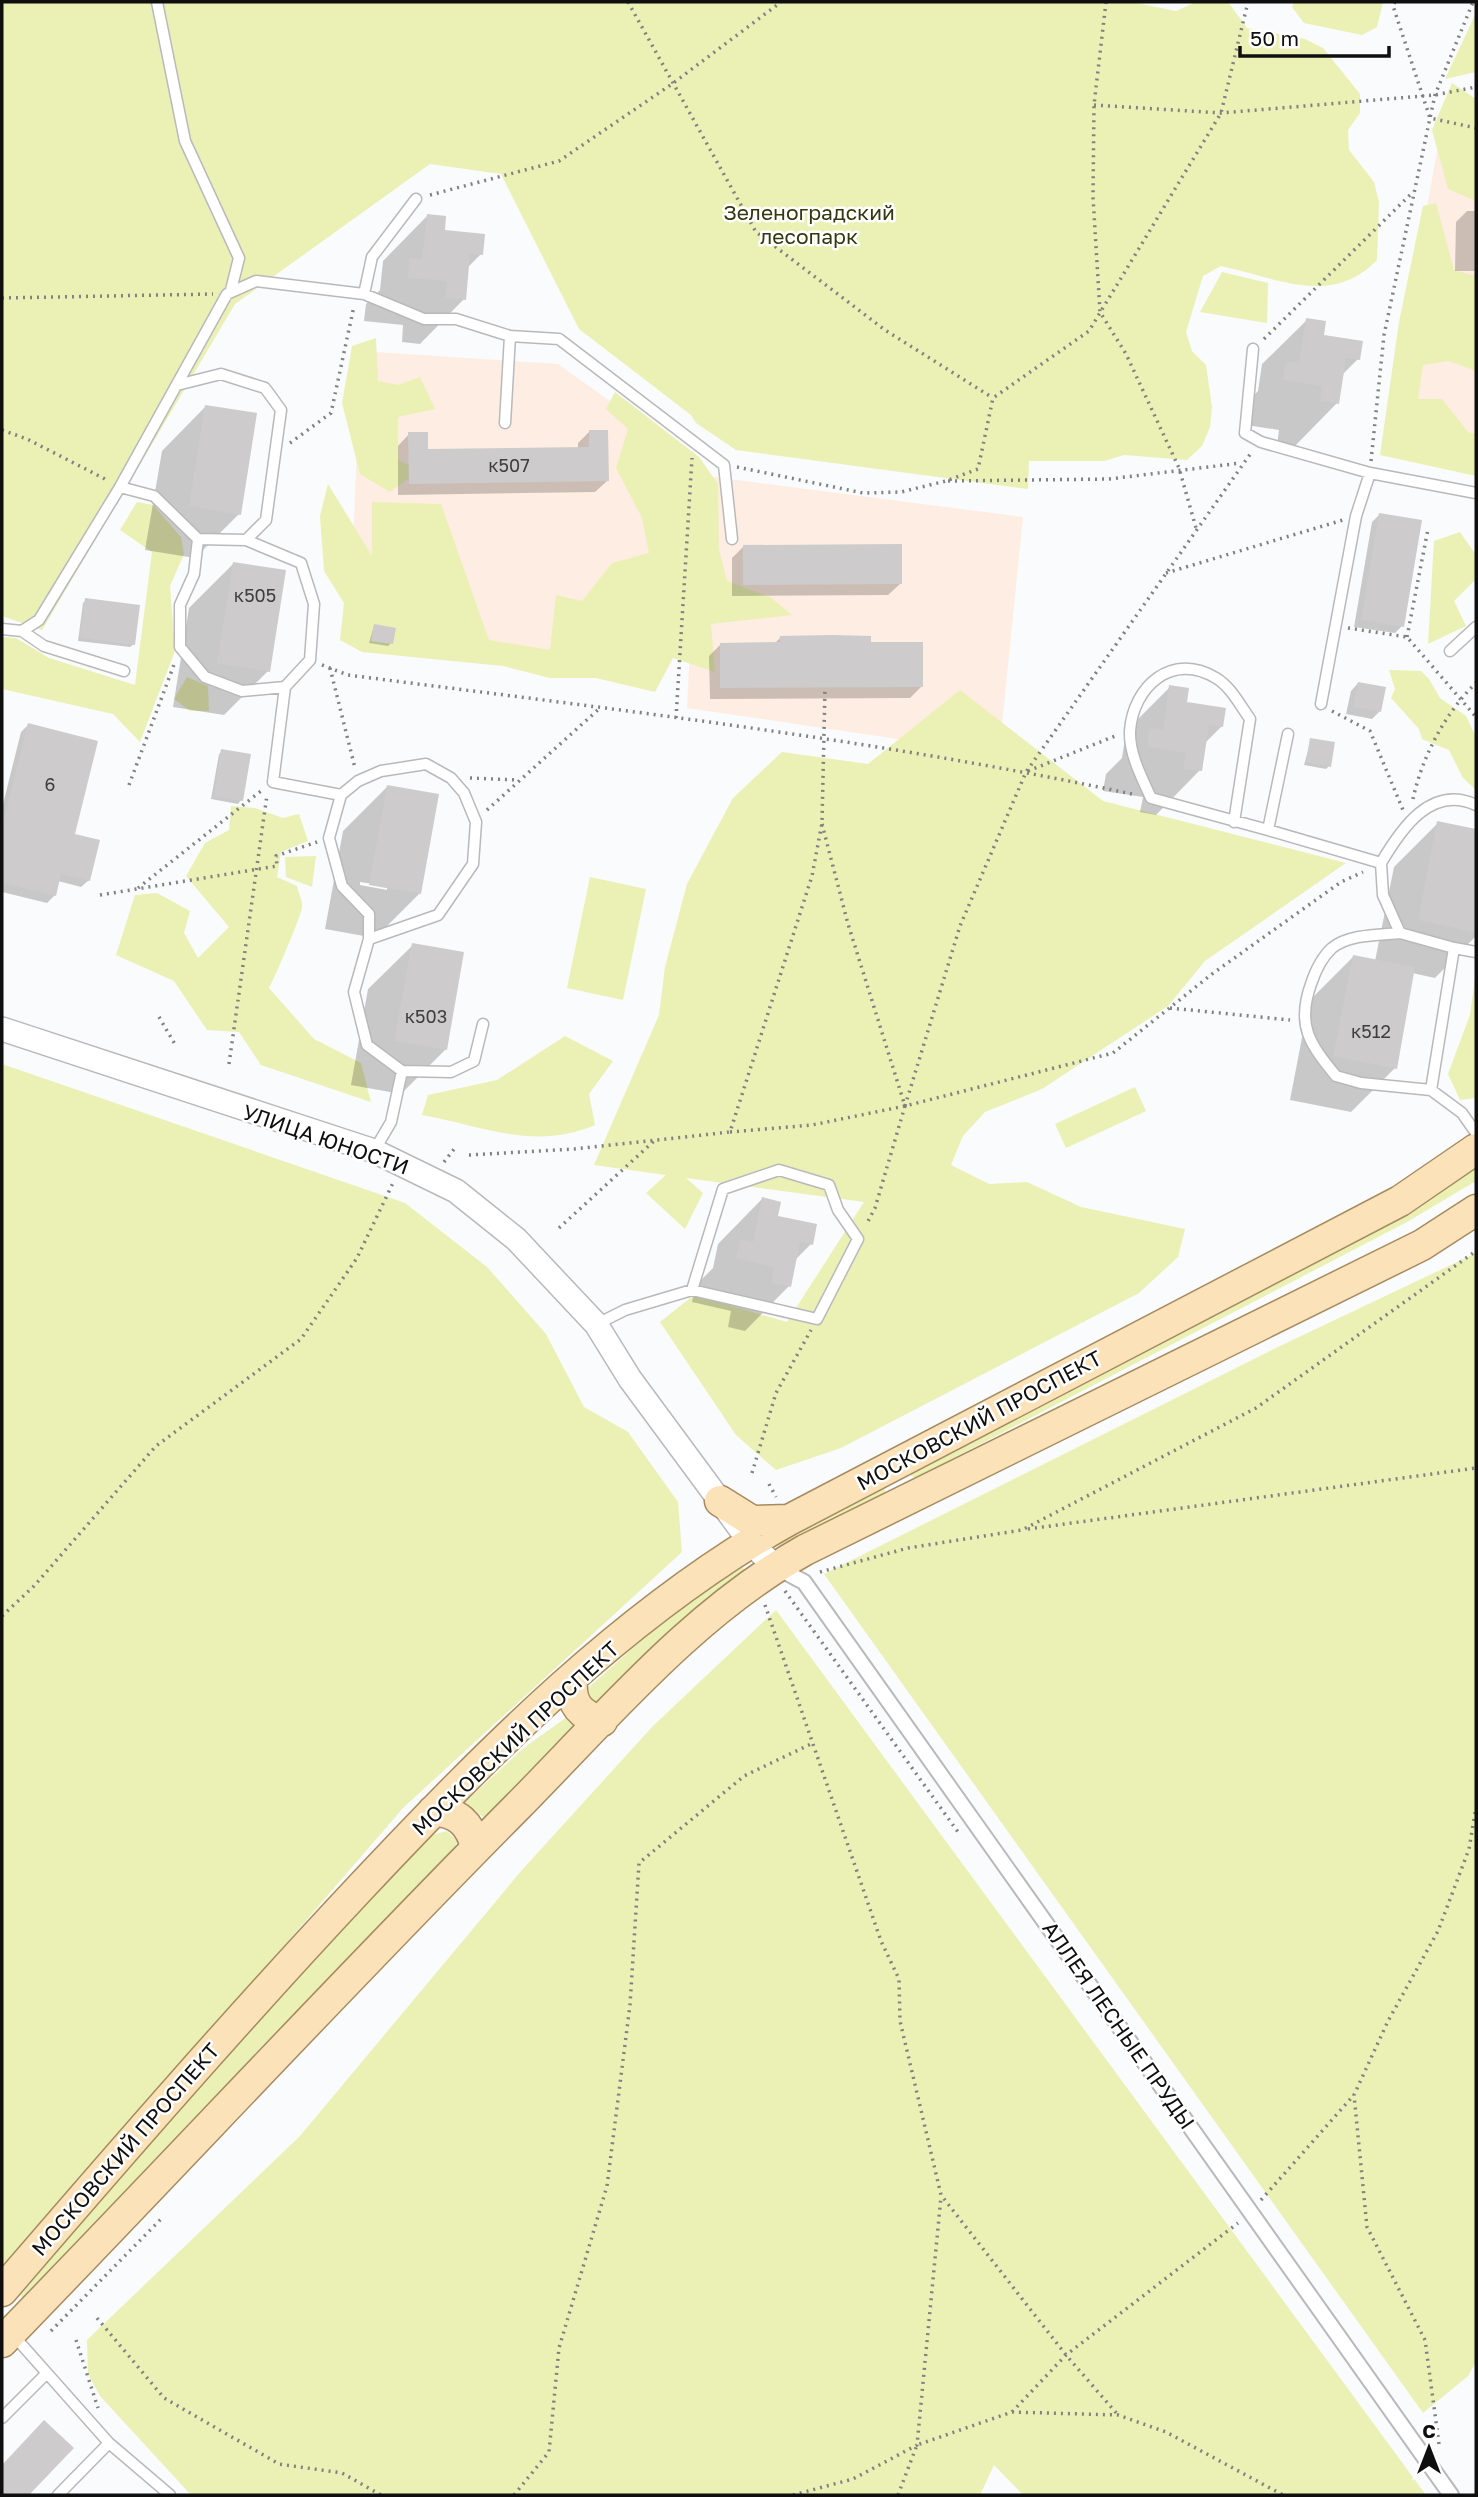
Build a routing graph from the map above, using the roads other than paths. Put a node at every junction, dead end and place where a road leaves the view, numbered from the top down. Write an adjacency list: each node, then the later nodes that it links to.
1 (157, 2): 3 (lane)
2 (416, 199): 4 (lane)
3 (229, 292): 4 (lane); 7 (lane)
4 (360, 294): 5 (lane)
5 (510, 336): 8 (lane); 13 (lane)
6 (1253, 349): 9 (lane)
7 (177, 385): 10 (lane); 14 (lane)
8 (505, 423)
9 (1370, 474): 11 (lane); 21 (lane)
10 (120, 487): 12 (lane); 17 (lane)
11 (1476, 493)
12 (198, 539): 14 (lane); 20 (lane)
13 (732, 539)
14 (246, 540): 20 (lane)
15 (1476, 627): 18 (lane)
16 (2, 629): 17 (lane)
17 (22, 631): 19 (lane)
18 (1450, 650)
19 (124, 671)
20 (285, 687): 23 (lane)
21 (1321, 704)
22 (1288, 734): 26 (lane)
23 (341, 795): 29 (lane); 29 (lane)
24 (1476, 805): 27 (lane)
25 (1234, 822): 25 (lane); 26 (lane)
26 (1268, 830): 27 (lane)
27 (1381, 863): 28 (lane)
28 (1400, 933): 30 (lane); 35 (lane)
29 (369, 939): 34 (lane)
30 (1454, 948): 31 (lane); 35 (lane)
31 (1476, 952)
32 (483, 1024): 34 (lane)
33 (2, 1030): 38 (street, УЛИЦА ЮНОСТИ)
34 (402, 1070): 38 (lane)
35 (1431, 1090): 36 (lane)
36 (1476, 1133)
37 (1476, 1149): 42 (main road, МОСКОВСКИЙ ПРОСПЕКТ)
38 (374, 1151): 41 (street, УЛИЦА ЮНОСТИ)
39 (1476, 1210): 43 (main road, МОСКОВСКИЙ ПРОСПЕКТ)
40 (692, 1290): 40 (lane); 41 (lane)
41 (596, 1324): 44 (street, УЛИЦА ЮНОСТИ)
42 (890, 1466): 43 (main road); 45 (main road, МОСКОВСКИЙ ПРОСПЕКТ)
43 (907, 1499): 48 (main road, МОСКОВСКИЙ ПРОСПЕКТ)
44 (720, 1501): 45 (main road); 46 (street, УЛИЦА ЮНОСТИ); 47 (street)
45 (789, 1520): 46 (main road, МОСКОВСКИЙ ПРОСПЕКТ)
46 (750, 1542): 47 (main road, МОСКОВСКИЙ ПРОСПЕКТ); 48 (street, УЛИЦА ЮНОСТИ)
47 (712, 1567): 49 (main road, МОСКОВСКИЙ ПРОСПЕКТ)
48 (775, 1567): 50 (main road, МОСКОВСКИЙ ПРОСПЕКТ); 60 (street, АЛЛЕЯ ЛЕСНЫЕ ПРУДЫ)
49 (572, 1678): 50 (main road); 51 (main road, МОСКОВСКИЙ ПРОСПЕКТ)
50 (602, 1721): 52 (main road, МОСКОВСКИЙ ПРОСПЕКТ)
51 (433, 1811): 52 (main road); 53 (main road, МОСКОВСКИЙ ПРОСПЕКТ)
52 (476, 1847): 54 (main road, МОСКОВСКИЙ ПРОСПЕКТ)
53 (2, 2291)
54 (5, 2332): 55 (lane)
55 (47, 2373): 56 (lane); 57 (lane)
56 (2, 2418)
57 (109, 2443): 58 (lane); 59 (lane)
58 (58, 2495)
59 (170, 2495)
60 (1451, 2495)

